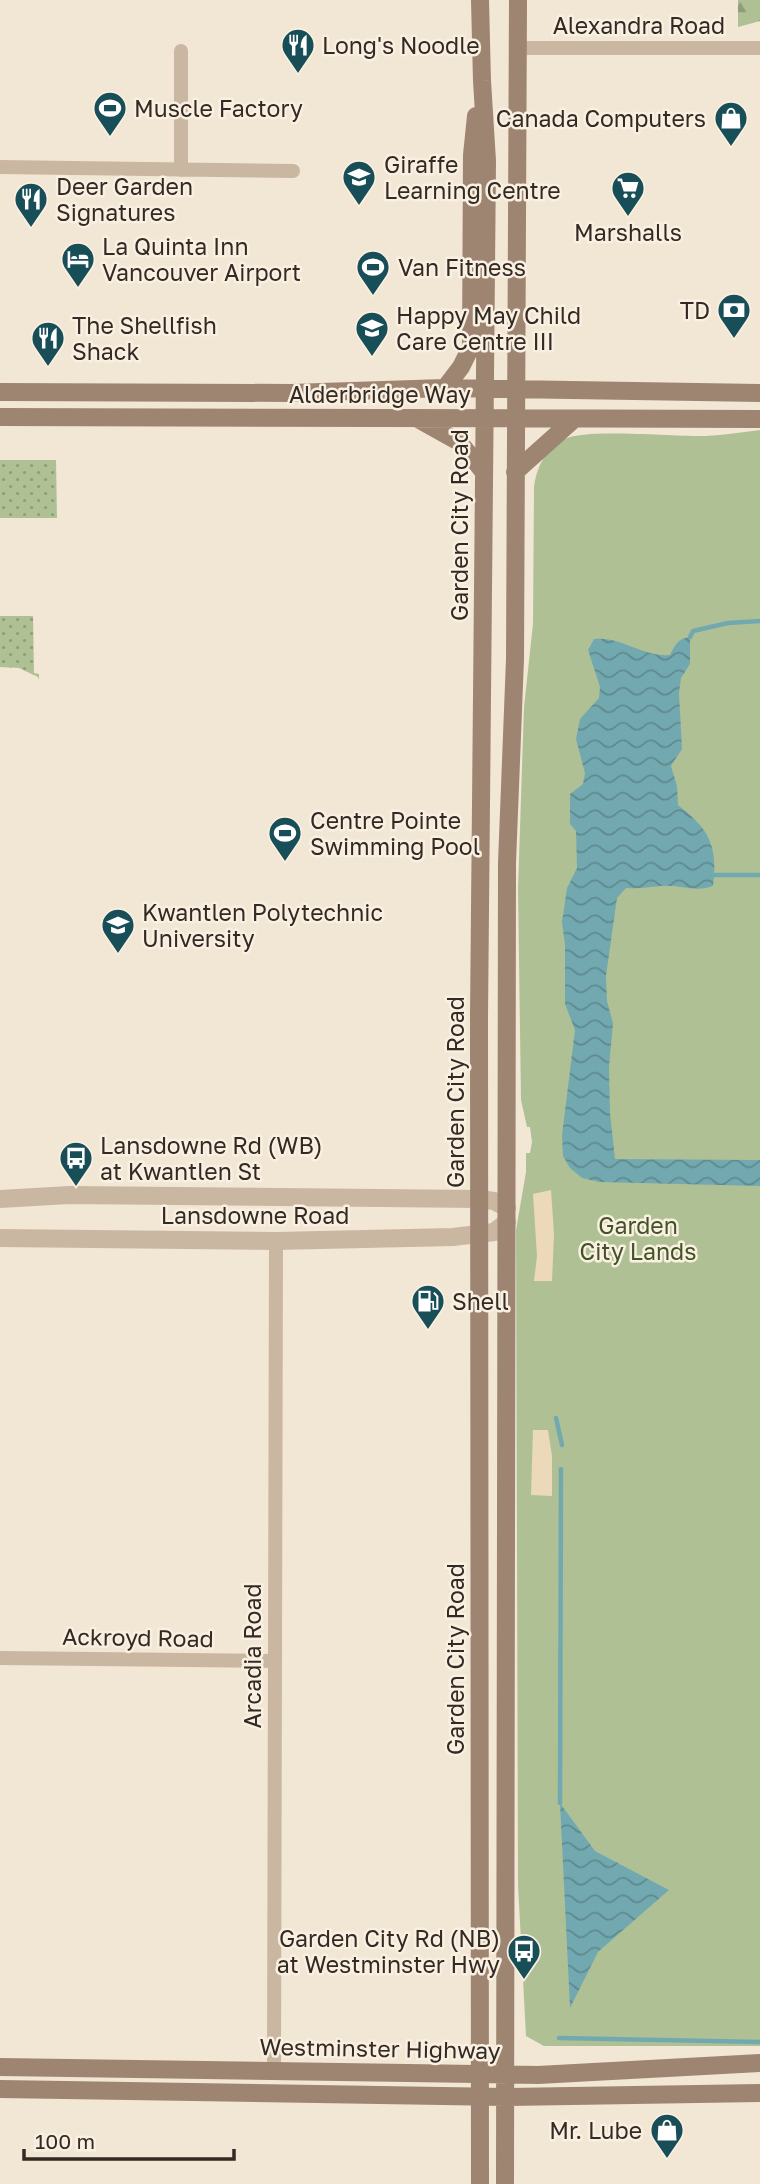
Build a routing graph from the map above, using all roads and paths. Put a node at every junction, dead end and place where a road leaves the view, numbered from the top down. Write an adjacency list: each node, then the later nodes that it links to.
1 (480, 0): 6 (main road, Garden City Road)
2 (518, 0): 3 (main road)
3 (518, 48): 4 (street, Alexandra Road); 12 (main road)
4 (760, 48)
5 (181, 51): 8 (street)
6 (482, 81): 10 (main road); 11 (main road, Garden City Road)
7 (0, 167): 8 (street)
8 (181, 170): 9 (street)
9 (293, 171)
10 (445, 388): 11 (main road, Alderbridge Way); 13 (main road, Alderbridge Way)
11 (484, 389): 12 (main road, Alderbridge Way); 17 (main road, Garden City Road)
12 (516, 390): 14 (main road, Alderbridge Way); 18 (main road)
13 (0, 392)
14 (760, 393)
15 (0, 417): 16 (main road, Alderbridge Way)
16 (413, 417): 17 (main road, Alderbridge Way); 21 (main road)
17 (484, 418): 18 (main road, Alderbridge Way); 21 (main road, Garden City Road)
18 (515, 418): 20 (main road, Alderbridge Way); 22 (main road)
19 (760, 419): 20 (main road, Alderbridge Way)
20 (573, 420): 22 (main road)
21 (483, 471): 24 (main road, Garden City Road)
22 (515, 472): 25 (main road)
23 (0, 1199): 24 (street, Lansdowne Road)
24 (479, 1199): 25 (street, Lansdowne Road); 26 (main road, Garden City Road)
25 (507, 1215): 26 (street, Lansdowne Road); 35 (main road)
26 (479, 1235): 28 (street, Lansdowne Road); 34 (main road, Garden City Road)
27 (0, 1238): 28 (street, Lansdowne Road)
28 (276, 1241): 30 (street, Arcadia Road)
29 (0, 1658): 30 (street, Ackroyd Road)
30 (275, 1661): 33 (street, Arcadia Road)
31 (760, 2063): 35 (main road, Westminster Highway)
32 (0, 2067): 33 (main road, Westminster Highway)
33 (274, 2071): 34 (main road, Westminster Highway)
34 (481, 2074): 35 (main road, Westminster Highway); 38 (main road, Garden City Road)
35 (505, 2074): 39 (main road)
36 (0, 2089): 38 (main road, Westminster Highway)
37 (760, 2093): 39 (main road, Westminster Highway)
38 (481, 2096): 39 (main road, Westminster Highway); 40 (main road, Garden City Road)
39 (505, 2097): 41 (main road)
40 (480, 2184)
41 (505, 2184)

